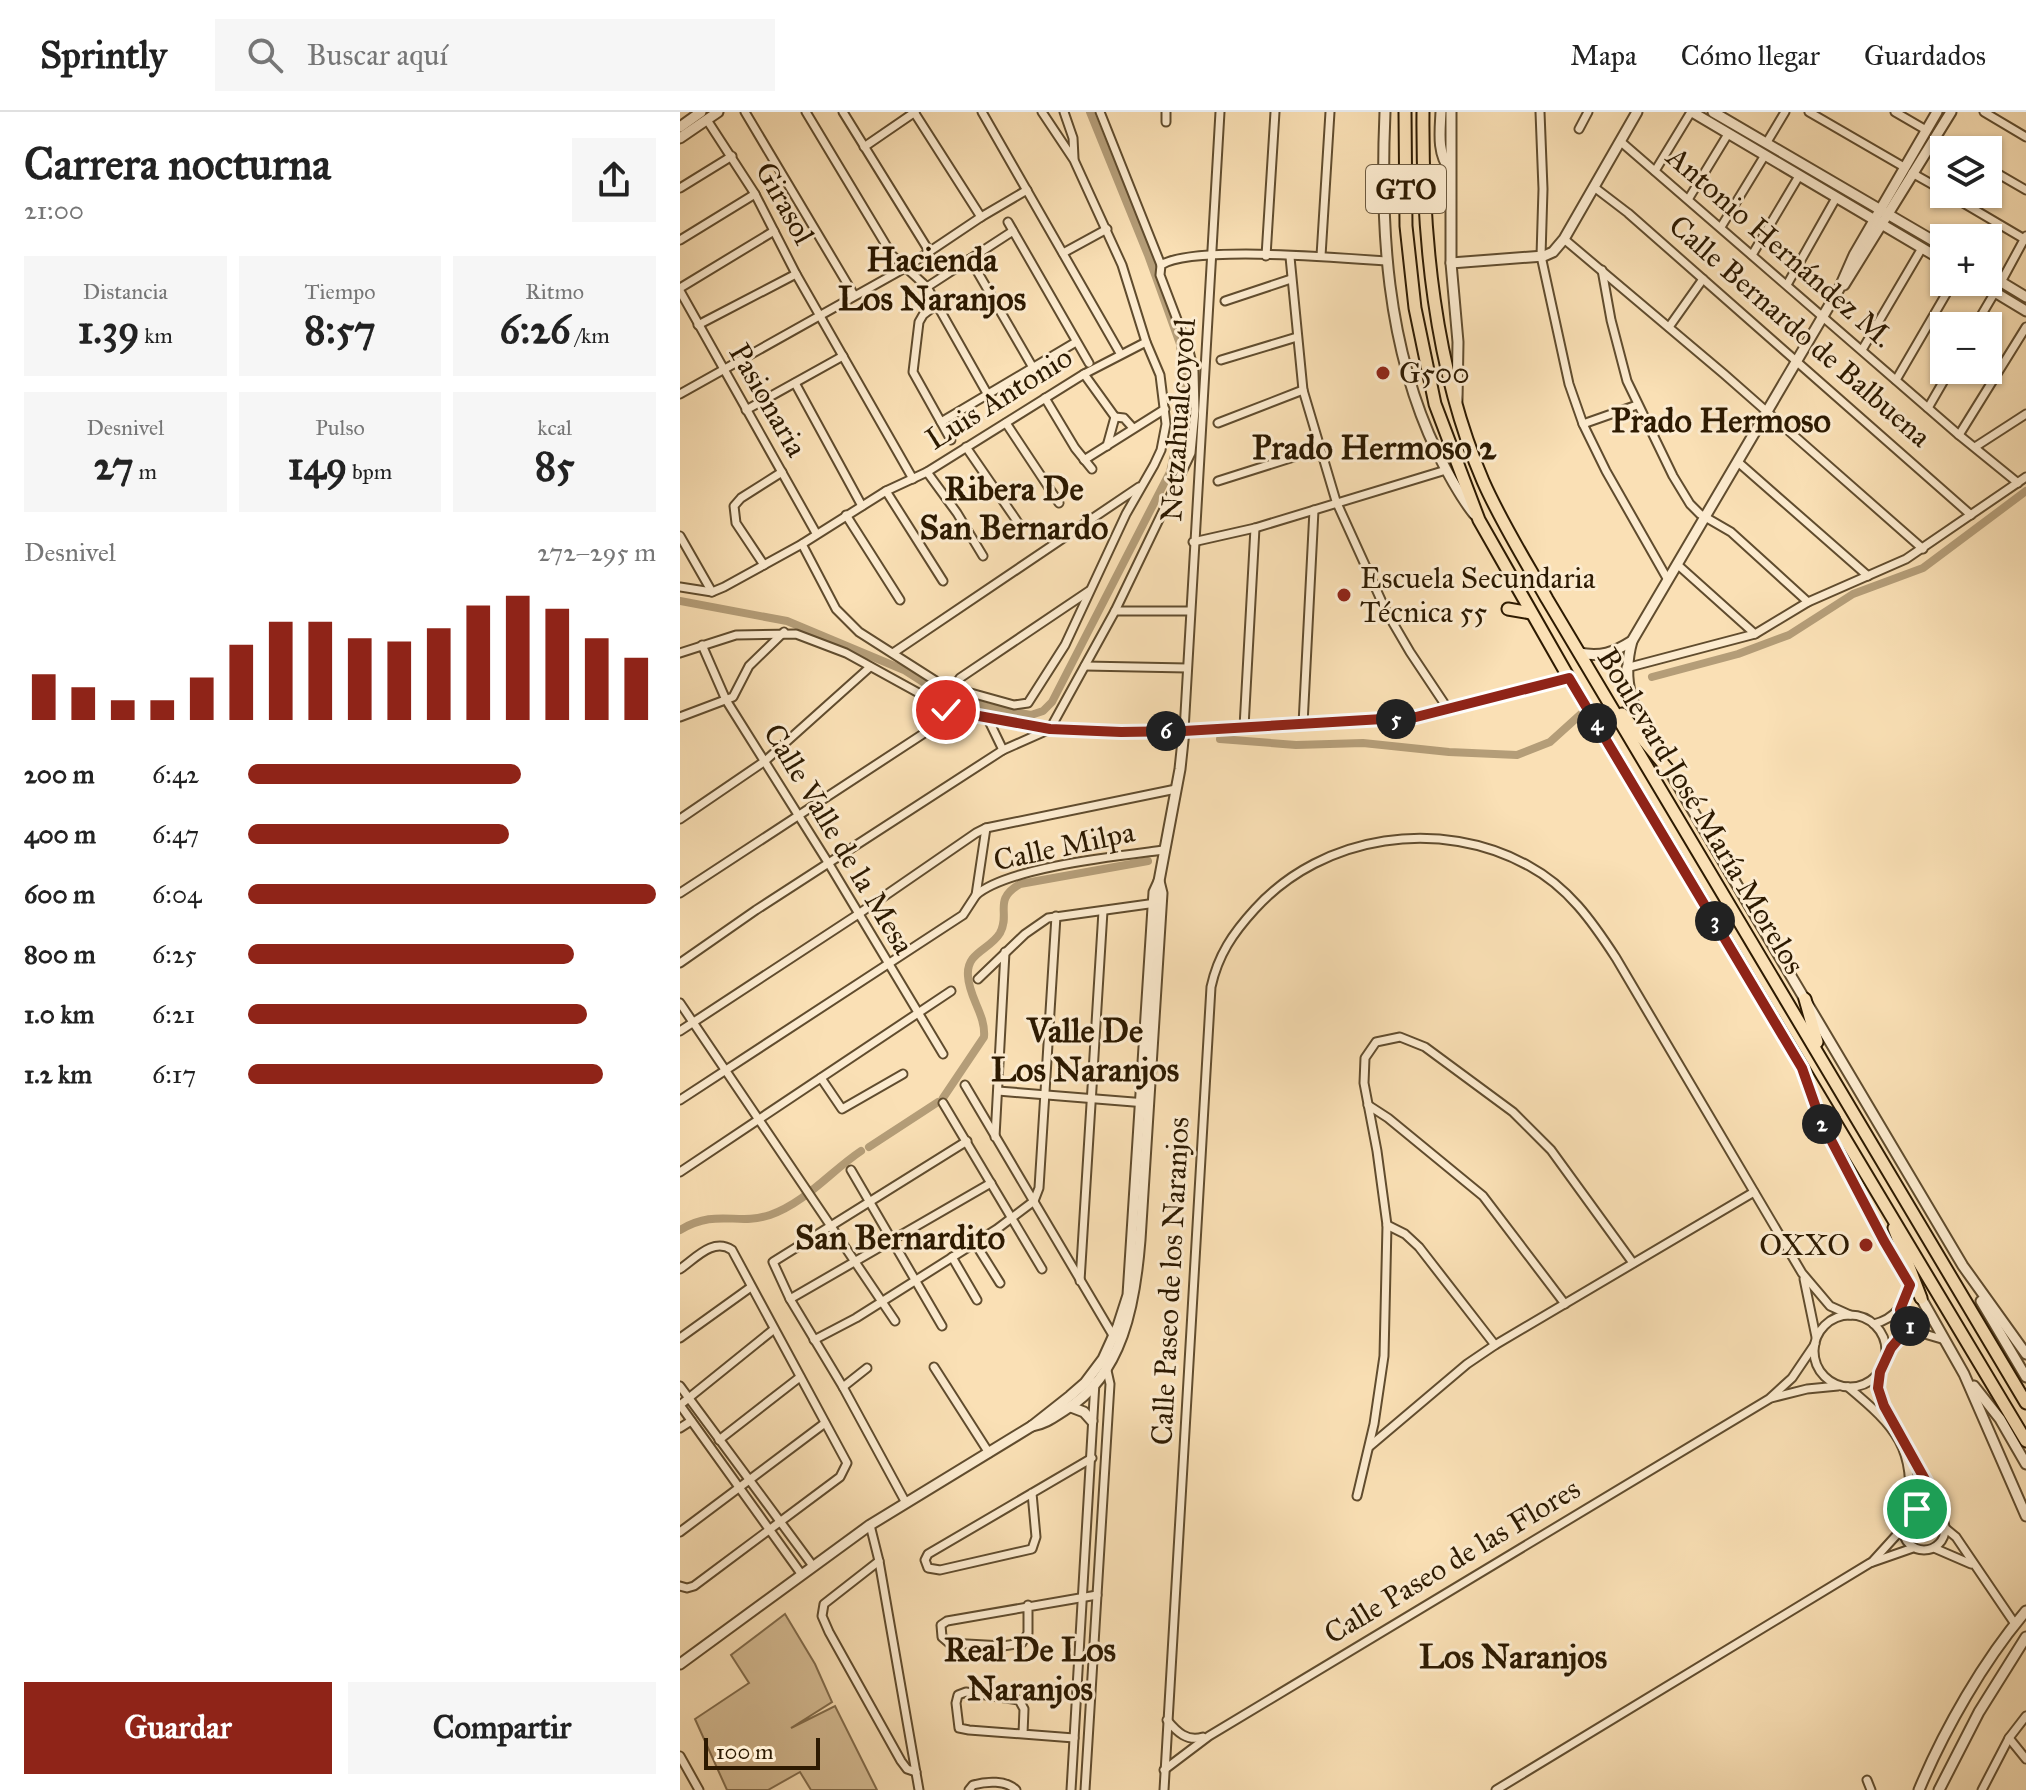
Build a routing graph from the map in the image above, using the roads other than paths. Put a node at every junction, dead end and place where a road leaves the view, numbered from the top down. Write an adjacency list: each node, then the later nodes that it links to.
1 (718, 112): 30 (street)
2 (745, 112): 95 (street)
3 (806, 112): 85 (street)
4 (843, 112): 41 (street)
5 (915, 112): 41 (street); 60 (street)
6 (982, 112): 53 (street)
7 (1042, 112): 44 (street)
8 (1064, 112): 44 (street)
9 (1100, 112): 84 (street)
10 (1166, 112): 31 (street)
11 (1220, 112): 75 (street, Netzahualcoyotl)
12 (1275, 112): 77 (street)
13 (1330, 112): 78 (street)
14 (1385, 112): 82 (street)
15 (1405, 112): 164 (main road, GTO)
16 (1423, 112): 126 (main road, Boulevard José María Morelos / GTO)
17 (1441, 112): 45 (street)
18 (1451, 112): 45 (street)
19 (1540, 112): 79 (street)
20 (1588, 112): 33 (street)
21 (1637, 112): 39 (street)
22 (1691, 112): 35 (street); 47 (street)
23 (1713, 112): 40 (street)
24 (1785, 112): 40 (street)
25 (1809, 112): 46 (street)
26 (1895, 112): 34 (street)
27 (1937, 112): 34 (street)
28 (1951, 112): 34 (street)
29 (1984, 112): 37 (street)
30 (701, 115): 32 (street); 38 (street); 43 (street, Girasol)
31 (1166, 122)
32 (680, 127)
33 (1579, 129)
34 (1931, 133): 36 (street); 46 (street, Boulevard José María Morelos)
35 (1728, 134): 42 (street); 56 (street)
36 (1936, 136)
37 (2026, 137)
38 (680, 138)
39 (1620, 141): 47 (street, Antonio Hernández M.); 51 (street)
40 (1767, 142): 59 (street)
41 (864, 147): 72 (street)
42 (1765, 155): 48 (street); 63 (street)
43 (732, 156): 52 (street); 55 (street, Girasol)
44 (1074, 160): 64 (street)
45 (1450, 170): 83 (street)
46 (1908, 170): 50 (street); 59 (street, Boulevard José María Morelos)
47 (1655, 171): 56 (street, Antonio Hernández M.)
48 (1799, 176): 57 (street); 76 (street)
49 (2002, 176): 54 (street)
50 (1930, 183)
51 (1594, 187): 69 (street); 89 (street, Calle Bernardo de Balbuena)
52 (680, 188)
53 (1027, 190): 60 (street); 73 (street)
54 (2026, 190)
55 (755, 194): 65 (street, Girasol); 70 (street)
56 (1689, 198): 63 (street, Antonio Hernández M.)
57 (1836, 198): 62 (street); 91 (street)
58 (1972, 208): 68 (street)
59 (1885, 211): 62 (street, Boulevard José María Morelos); 67 (street)
60 (981, 217): 72 (street)
61 (1008, 222): 66 (street)
62 (1878, 223): 71 (street); 103 (street, Boulevard José María Morelos)
63 (1721, 227): 76 (street, Antonio Hernández M.)
64 (1107, 229): 73 (street); 109 (street)
65 (774, 231): 87 (street, Girasol); 94 (street)
66 (1013, 231): 81 (street); 108 (street)
67 (1930, 238)
68 (2025, 238): 90 (street)
69 (1564, 239): 79 (street); 86 (street)
70 (680, 240)
71 (1922, 248): 74 (street); 110 (street)
72 (929, 251): 85 (street)
73 (1063, 253): 111 (street)
74 (1930, 253)
75 (1213, 255): 77 (street); 84 (street); 169 (street, Netzahualcoyotl)
76 (1752, 255): 91 (street, Antonio Hernández M.)
77 (1266, 256): 80 (street)
78 (1321, 256): 80 (street); 82 (street)
79 (1541, 256): 83 (street); 137 (street)
80 (1290, 257): 88 (street)
81 (970, 259): 93 (street); 116 (street)
82 (1387, 261): 148 (street)
83 (1451, 263): 126 (street)
84 (1161, 265): 184 (street)
85 (905, 268): 93 (street); 95 (street)
86 (1601, 269): 105 (street); 127 (street)
87 (796, 274): 102 (street, Girasol); 104 (street)
88 (1291, 279): 99 (street); 107 (street)
89 (1703, 279): 105 (street); 114 (street, Calle Bernardo de Balbuena)
90 (2002, 280)
91 (1788, 283): 103 (street, Antonio Hernández M.)
92 (2002, 283): 98 (street)
93 (927, 287): 100 (street)
94 (680, 289): 104 (street, Pasionaria)
95 (854, 295): 102 (street)
96 (1945, 296): 119 (street)
97 (2002, 296): 101 (street)
98 (2026, 297)
99 (1225, 301)
100 (936, 305): 124 (street); 134 (street)
101 (2026, 311)
102 (819, 315): 112 (street, Girasol); 117 (street)
103 (1822, 315): 110 (street, Antonio Hernández M.); 114 (street, Boulevard José María Morelos)
104 (698, 325): 117 (street, Pasionaria)
105 (1669, 327): 131 (street)
106 (2026, 327): 139 (street)
107 (1297, 337): 113 (street); 122 (street)
108 (1076, 342): 115 (street); 116 (street)
109 (1146, 342): 111 (street, Luis Antonio); 129 (street)
110 (1862, 350): 119 (street, Antonio Hernández M.)
111 (1120, 353): 118 (street, Luis Antonio)
112 (843, 356): 120 (street); 152 (street, Girasol)
113 (1221, 360)
114 (1796, 360): 131 (street, Boulevard José María Morelos); 162 (street, Calle Bernardo de Balbuena)
115 (1089, 363)
116 (1032, 366): 124 (street)
117 (722, 369): 123 (street); 130 (street, Pasionaria)
118 (1084, 374): 125 (street, Luis Antonio); 133 (street)
119 (1896, 380): 128 (street, Antonio Hernández M.)
120 (795, 383): 130 (street); 159 (street)
121 (1942, 384): 128 (street)
122 (1303, 390): 136 (street); 144 (street)
123 (680, 394)
124 (988, 395): 134 (street)
125 (1045, 398): 135 (street, Luis Antonio); 145 (street)
126 (1457, 401): 193 (main road, Boulevard José María Morelos / GTO)
127 (1637, 405): 137 (street); 163 (street)
128 (1928, 408): 139 (street, Antonio Hernández M.)
129 (1165, 409): 138 (street); 155 (street)
130 (746, 410): 149 (street, Pasionaria)
131 (1767, 413): 146 (street, Boulevard José María Morelos); 171 (street)
132 (2026, 414): 143 (street)
133 (1115, 417): 138 (street); 141 (street)
134 (941, 422): 140 (street)
135 (1006, 423): 142 (street, Luis Antonio); 158 (street)
136 (1218, 423)
137 (1583, 424): 176 (street)
138 (1133, 428): 141 (street)
139 (1959, 435): 143 (street, Antonio Hernández M.)
140 (951, 440)
141 (1107, 446): 145 (street)
142 (966, 447): 150 (street, Luis Antonio); 165 (street)
143 (1975, 447): 154 (street, Antonio Hernández M.)
144 (1319, 449): 153 (street); 157 (street)
145 (1084, 460): 147 (street)
146 (1738, 462): 163 (street, Boulevard José María Morelos); 175 (street)
147 (1092, 469)
148 (1446, 470): 157 (street); 164 (street)
149 (782, 472): 167 (street, Pasionaria); 173 (street)
150 (927, 472): 152 (street, Luis Antonio); 172 (street)
151 (2026, 477): 154 (street)
152 (913, 479): 156 (street, Luis Antonio)
153 (1218, 481)
154 (2018, 483): 162 (street)
155 (1141, 485): 179 (street); 192 (street)
156 (886, 491): 159 (street, Luis Antonio); 177 (street)
157 (1336, 501): 160 (street); 202 (street)
158 (1059, 503)
159 (862, 506): 161 (street, Luis Antonio)
160 (1314, 510): 166 (street); 207 (street)
161 (846, 515): 167 (street, Luis Antonio); 181 (street)
162 (1971, 515): 171 (street)
163 (1706, 517): 174 (street, Boulevard José María Morelos); 182 (street)
164 (1479, 520): 186 (main road, Boulevard José María Morelos / GTO)
165 (1019, 524)
166 (1255, 528): 169 (street); 208 (street)
167 (816, 533): 170 (street, Luis Antonio)
168 (680, 536): 180 (street)
169 (1193, 542): 185 (street, Netzahualcoyotl)
170 (802, 544): 173 (street, Luis Antonio); 192 (street)
171 (1923, 549): 175 (street)
172 (983, 556)
173 (764, 565): 180 (street, Luis Antonio)
174 (1678, 565): 176 (street, Boulevard José María Morelos); 188 (street)
175 (1868, 576): 182 (street)
176 (1668, 580): 189 (street, Boulevard José María Morelos)
177 (943, 581)
178 (680, 587): 180 (street)
179 (1091, 590): 200 (street); 200 (street)
180 (712, 592)
181 (900, 600)
182 (1808, 602): 188 (street)
183 (1508, 609): 186 (main road)
184 (1115, 611): 185 (street); 194 (street)
185 (1189, 611): 196 (street, Netzahualcoyotl)
186 (1531, 613): 198 (main road, Boulevard José María Morelos / GTO)
187 (784, 632): 190 (street); 195 (street); 201 (street)
188 (1755, 634): 197 (street)
189 (1632, 641): 193 (street); 197 (street, Boulevard José María Morelos)
190 (702, 645): 191 (street); 201 (street, Calle Valle de la Mesa)
191 (680, 653)
192 (893, 653): 200 (street)
193 (1579, 653): 199 (main road, Boulevard José María Morelos / GTO)
194 (1085, 666): 196 (street); 209 (street)
195 (870, 667): 203 (street); 212 (street)
196 (1187, 668): 210 (street, Netzahualcoyotl)
197 (1626, 668): 213 (street, Boulevard José María Morelos)
198 (1569, 678): 202 (street); 238 (main road, Boulevard José María Morelos / GTO)
199 (1595, 680): 213 (main road); 237 (main road, Boulevard José María Morelos / GTO)
200 (952, 688): 203 (street)
201 (726, 700): 205 (street); 212 (street, Calle Valle de la Mesa)
202 (1448, 709): 207 (street)
203 (946, 710): 204 (street)
204 (955, 713): 206 (street); 215 (street)
205 (680, 717)
206 (987, 717): 209 (street); 211 (street)
207 (1303, 724): 208 (street)
208 (1244, 727): 210 (street)
209 (1050, 729): 210 (street); 211 (street)
210 (1184, 731): 214 (street)
211 (1003, 750): 219 (street)
212 (765, 761): 215 (street, Calle Valle de la Mesa); 216 (street)
213 (1670, 772): 231 (street, Boulevard José María Morelos)
214 (1176, 789): 217 (street); 218 (street)
215 (798, 816): 219 (street, Calle Valle de la Mesa); 220 (street)
216 (680, 819)
217 (986, 828): 221 (street); 224 (street)
218 (1164, 850): 221 (street, Calle Milpa); 222 (street)
219 (829, 864): 224 (street, Calle Valle de la Mesa); 227 (street)
220 (680, 893)
221 (976, 895): 228 (street)
222 (1157, 903): 223 (street); 248 (street)
223 (1103, 911): 225 (street); 246 (street)
224 (857, 915): 228 (street, Calle Valle de la Mesa); 234 (street)
225 (1056, 916): 226 (street); 244 (street)
226 (1005, 952): 229 (street); 243 (street)
227 (680, 963)
228 (887, 965): 233 (street, Calle Valle de la Mesa); 239 (street)
229 (978, 979)
230 (951, 991): 233 (street)
231 (1805, 999): 237 (main road); 268 (street, Boulevard José María Morelos)
232 (680, 1003): 234 (street)
233 (918, 1012): 236 (street, Calle Valle de la Mesa); 241 (street)
234 (693, 1023): 235 (street); 239 (street)
235 (680, 1031)
236 (943, 1054)
237 (1821, 1058): 311 (main road, Boulevard José María Morelos / GTO)
238 (1802, 1068): 259 (main road, Boulevard José María Morelos / GTO); 275 (street)
239 (724, 1070): 245 (street); 250 (street)
240 (903, 1074): 241 (street)
241 (821, 1078): 250 (street)
242 (965, 1085): 251 (street)
243 (998, 1091): 244 (street); 251 (street)
244 (1045, 1096): 246 (street); 257 (street)
245 (680, 1100)
246 (1093, 1100): 248 (street); 273 (street)
247 (943, 1103): 252 (street)
248 (1144, 1103): 289 (street); 297 (street)
249 (1368, 1105): 261 (street); 267 (street); 281 (street)
250 (758, 1120): 254 (street); 262 (street)
251 (995, 1137): 257 (street)
252 (967, 1141): 255 (street); 258 (street)
253 (851, 1170): 258 (street)
254 (680, 1172)
255 (991, 1183): 260 (street); 263 (street)
256 (1754, 1192): 267 (street); 271 (street, Calle Paseo de los Naranjos); 355 (street, Calle Paseo de los Naranjos)
257 (1034, 1201): 260 (street); 273 (street)
258 (871, 1202): 262 (street); 263 (street)
259 (1888, 1209): 277 (main road); 320 (main road, Boulevard José María Morelos / GTO)
260 (1011, 1219): 264 (street); 270 (street)
261 (1387, 1225): 294 (street); 321 (street)
262 (831, 1226): 266 (street); 278 (street)
263 (893, 1241): 266 (street); 272 (street)
264 (975, 1243): 265 (street); 274 (street)
265 (952, 1257): 272 (street); 280 (street)
266 (855, 1261): 278 (street); 279 (street)
267 (1633, 1263): 281 (street)
268 (1963, 1266): 295 (street, Boulevard José María Morelos); 304 (street)
269 (680, 1269): 276 (street)
270 (1042, 1269)
271 (1802, 1273): 283 (street, Calle Paseo de los Naranjos); 293 (street, Calle Paseo de los Naranjos)
272 (914, 1280): 279 (street); 286 (street)
273 (1080, 1281): 289 (street)
274 (1000, 1283)
275 (1910, 1285): 277 (street); 282 (street)
276 (751, 1287): 287 (street); 290 (street)
277 (1921, 1298): 292 (street)
278 (790, 1299): 291 (street)
279 (882, 1300): 284 (street); 291 (street)
280 (977, 1300)
281 (1565, 1304): 294 (street)
282 (1900, 1310): 285 (street); 288 (street)
283 (1850, 1315): 285 (street); 293 (street)
284 (895, 1321)
285 (1874, 1324): 296 (street)
286 (942, 1326)
287 (773, 1330): 303 (street); 309 (street)
288 (1911, 1330): 292 (street); 296 (street)
289 (1114, 1337): 297 (street)
290 (680, 1338)
291 (814, 1340): 307 (street)
292 (1945, 1340): 302 (street)
293 (1816, 1341): 306 (street); 310 (street, Calle Paseo de las Flores)
294 (1495, 1345): 321 (street)
295 (2026, 1354)
296 (1886, 1357): 301 (street)
297 (1105, 1364): 300 (street); 308 (street); 347 (street)
298 (934, 1367): 322 (street)
299 (867, 1368): 307 (street)
300 (1094, 1372): 308 (street); 317 (street)
301 (1880, 1372): 306 (street); 330 (street)
302 (1964, 1374): 324 (street); 332 (street)
303 (800, 1377): 316 (street); 319 (street)
304 (2026, 1377)
305 (680, 1386): 309 (street)
306 (1844, 1386): 310 (street, Calle Paseo de las Flores); 331 (street)
307 (843, 1387): 329 (street)
308 (1096, 1387): 313 (street); 315 (street)
309 (689, 1398): 312 (street); 319 (street)
310 (1769, 1399): 357 (street, Calle Paseo de las Flores)
311 (2026, 1403)
312 (680, 1405): 314 (street)
313 (1071, 1407): 315 (street); 317 (street)
314 (691, 1421): 318 (street); 326 (street)
315 (1092, 1421): 323 (street)
316 (825, 1423): 325 (street); 333 (street)
317 (1032, 1426): 322 (street)
318 (680, 1428)
319 (719, 1440): 325 (street)
320 (2026, 1441)
321 (1369, 1447): 328 (street)
322 (989, 1453): 329 (street)
323 (1092, 1458): 327 (street); 348 (street)
324 (2026, 1464)
325 (749, 1481): 326 (street); 333 (street)
326 (741, 1486): 336 (street); 338 (street)
327 (1032, 1493): 327 (street)
328 (1357, 1496)
329 (906, 1503): 334 (street)
330 (1935, 1511): 331 (street); 335 (street)
331 (1908, 1514): 337 (street)
332 (2026, 1516)
333 (781, 1521): 336 (street); 344 (street)
334 (870, 1525): 341 (street); 344 (street)
335 (1945, 1528): 340 (street); 343 (street)
336 (770, 1529): 345 (street); 346 (street)
337 (1902, 1529): 339 (street); 342 (street)
338 (680, 1532)
339 (1913, 1548): 340 (street); 342 (street)
340 (1934, 1548): 343 (street)
341 (879, 1561): 363 (street); 363 (street)
342 (1870, 1563): 374 (street)
343 (1973, 1565): 351 (street)
344 (813, 1566): 345 (street)
345 (802, 1575): 353 (street)
346 (680, 1586)
347 (1097, 1595): 348 (street); 372 (street)
348 (1083, 1597): 349 (street); 358 (street)
349 (1028, 1605): 349 (street)
350 (2026, 1611): 351 (street)
351 (2015, 1624): 364 (street)
352 (2026, 1637): 366 (street)
353 (681, 1661)
354 (2026, 1716): 359 (street)
355 (1167, 1719): 357 (street); 362 (street, Calle Paseo de los Naranjos)
356 (1023, 1734): 356 (street); 358 (street)
357 (1209, 1736): 362 (street, Calle Paseo de las Flores)
358 (1074, 1738): 371 (street)
359 (2009, 1738): 361 (street); 377 (street)
360 (680, 1756): 367 (street)
361 (2026, 1759)
362 (1164, 1770): 373 (street, Calle Paseo de los Naranjos)
363 (916, 1772): 368 (street)
364 (1925, 1775): 366 (street); 376 (street)
365 (1867, 1780): 375 (street)
366 (1940, 1786)
367 (699, 1790)
368 (919, 1790)
369 (969, 1790): 370 (street)
370 (1016, 1790)
371 (1071, 1790)
372 (1085, 1790)
373 (1164, 1790)
374 (1496, 1790)
375 (1871, 1790)
376 (1919, 1790)
377 (1982, 1790)

